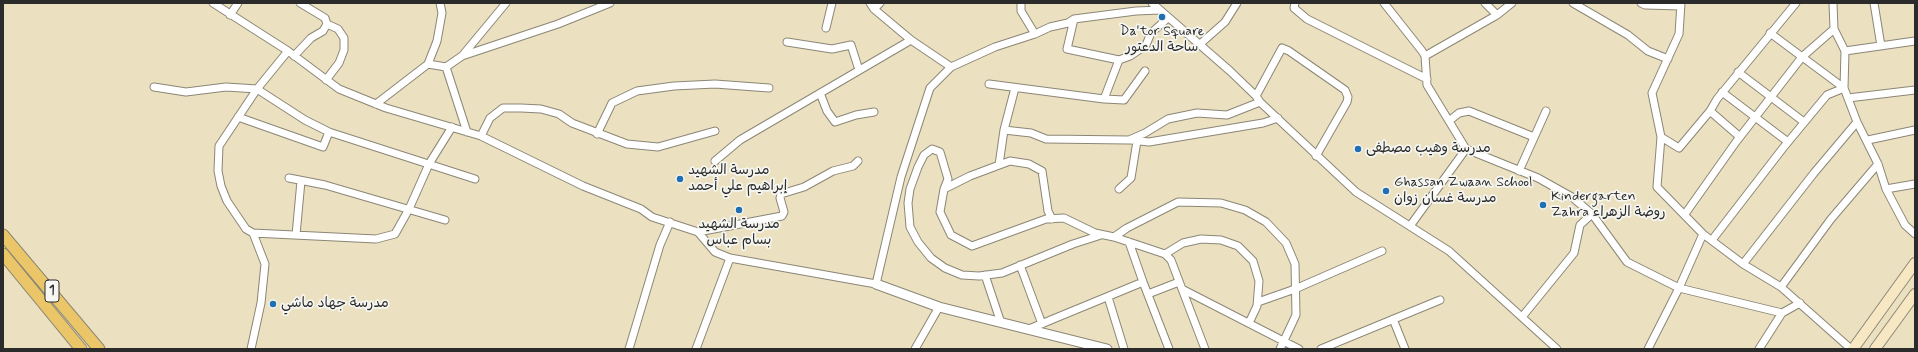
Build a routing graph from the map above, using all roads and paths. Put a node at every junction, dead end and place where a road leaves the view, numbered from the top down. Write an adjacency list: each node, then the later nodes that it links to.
1 (213, 3): 24 (street)
2 (238, 3): 24 (street)
3 (300, 3): 28 (street)
4 (440, 3): 46 (street)
5 (506, 3): 41 (street)
6 (610, 3): 41 (street)
7 (832, 3): 29 (street)
8 (880, 3): 22 (street)
9 (1021, 3): 32 (street)
10 (1152, 3): 23 (street)
11 (1237, 3): 36 (street)
12 (1295, 3): 52 (street)
13 (1384, 3): 42 (street)
14 (1485, 3): 25 (street)
15 (1512, 3): 25 (street)
16 (1573, 3): 44 (street)
17 (1641, 3): 21 (street)
18 (1796, 3): 31 (street)
19 (1833, 3): 30 (street)
20 (1874, 3): 37 (street)
21 (1681, 5): 44 (street)
22 (872, 6): 33 (street)
23 (1160, 10): 26 (street); 27 (street)
24 (230, 15): 38 (street)
25 (1497, 15): 42 (street)
26 (1168, 18): 36 (street); 45 (street)
27 (1074, 19): 32 (street); 45 (street)
28 (327, 24): 40 (street); 53 (street)
29 (826, 28)
30 (1834, 29): 39 (street); 43 (street)
31 (1770, 33): 43 (street); 51 (street)
32 (1035, 34): 48 (street)
33 (911, 40): 48 (street); 49 (street)
34 (1915, 41): 37 (street)
35 (788, 42): 49 (street)
36 (1199, 46): 66 (street)
37 (1881, 46): 39 (street)
38 (288, 51): 40 (street); 59 (street)
39 (1845, 51): 58 (street)
40 (294, 56): 53 (street)
41 (462, 56): 47 (street)
42 (1425, 56): 52 (street)
43 (1802, 57): 58 (street); 63 (street)
44 (1668, 58): 86 (street)
45 (1119, 60): 65 (street)
46 (428, 64): 47 (street); 67 (street)
47 (446, 66): 82 (street)
48 (951, 67): 134 (street)
49 (859, 70): 62 (street)
50 (1145, 71): 65 (street)
51 (1738, 72): 61 (street); 63 (street)
52 (1427, 79): 74 (street)
53 (326, 80): 67 (street)
54 (989, 84): 57 (street)
55 (154, 87): 59 (street)
56 (769, 88): 83 (street)
57 (1015, 88): 65 (street); 78 (street)
58 (1844, 88): 64 (street); 75 (street)
59 (257, 89): 71 (street); 81 (street)
60 (1915, 90): 64 (street)
61 (1722, 92): 69 (street); 72 (street)
62 (820, 93): 70 (street); 94 (street)
63 (1772, 97): 72 (street); 75 (street)
64 (1848, 98): 76 (street)
65 (1104, 99)
66 (1258, 99): 73 (street); 88 (street); 93 (street)
67 (376, 104): 77 (street)
68 (1546, 111): 85 (street)
69 (1710, 111): 86 (street); 87 (street)
70 (874, 112)
71 (238, 117): 81 (street); 115 (street)
72 (1756, 117): 87 (street); 91 (street)
73 (1278, 118): 89 (street); 93 (street)
74 (1449, 121): 85 (street); 92 (street)
75 (1804, 122): 91 (street)
76 (1857, 122): 90 (street); 129 (street)
77 (452, 127): 82 (street); 96 (street)
78 (1004, 130): 88 (street); 98 (street)
79 (1915, 130): 90 (street)
80 (715, 131): 83 (street)
81 (329, 132): 96 (street)
82 (467, 132): 84 (street)
83 (598, 134): 84 (street)
84 (481, 136): 112 (street)
85 (1534, 137): 99 (street)
86 (1661, 137): 109 (street)
87 (1740, 137): 109 (street)
88 (1129, 140): 89 (street)
89 (1137, 140): 105 (street)
90 (1868, 140): 97 (street)
91 (1788, 142): 122 (street)
92 (1466, 149): 99 (street); 113 (street)
93 (1316, 156): 113 (street)
94 (715, 161)
95 (858, 161): 114 (street)
96 (429, 164): 101 (street); 107 (street)
97 (1878, 164): 106 (street); 135 (street)
98 (999, 165): 104 (street); 110 (street)
99 (1519, 171): 108 (street)
100 (289, 178): 102 (street)
101 (475, 179)
102 (301, 181): 107 (street); 120 (street)
103 (1915, 184): 106 (street)
104 (944, 189): 110 (street); 131 (street)
105 (1119, 189)
106 (1886, 189): 118 (street)
107 (409, 209): 111 (street); 120 (street)
108 (1592, 214): 136 (street); 147 (street)
109 (1685, 214): 117 (street)
110 (1052, 219): 116 (street)
111 (446, 220)
112 (670, 222): 114 (street); 158 (street)
113 (1410, 226): 147 (street)
114 (698, 232): 127 (street)
115 (254, 234): 120 (street); 157 (street)
116 (1103, 234): 121 (street); 130 (street)
117 (1703, 234): 122 (street); 136 (street)
118 (1915, 234)
119 (3, 235): 156 (main road, 1)
120 (296, 235)
121 (1114, 237): 123 (street); 137 (street)
122 (1712, 240): 129 (street)
123 (1129, 242): 126 (street); 132 (street)
124 (1382, 251): 137 (street)
125 (3, 254): 155 (main road, 1)
126 (1165, 254): 133 (street); 143 (street)
127 (730, 258): 134 (street); 159 (street)
128 (1915, 263): 171 (main road)
129 (1743, 264): 135 (street)
130 (1020, 266): 131 (street); 151 (street)
131 (985, 275): 149 (street)
132 (1143, 282): 139 (street); 141 (street)
133 (1179, 282): 138 (street); 139 (street)
134 (876, 284): 145 (street)
135 (1782, 287): 144 (street)
136 (1679, 288): 146 (street); 169 (street)
137 (1295, 289): 143 (street); 153 (street)
138 (1182, 290): 150 (street); 163 (street)
139 (1148, 294): 162 (street)
140 (1915, 294): 172 (main road)
141 (1108, 297): 151 (street); 161 (street)
142 (1440, 300): 148 (street)
143 (1258, 302): 150 (street)
144 (1800, 303): 146 (street); 171 (street)
145 (939, 307): 149 (street); 154 (street)
146 (1782, 313): 170 (street)
147 (1522, 317): 168 (street)
148 (1393, 319): 166 (street); 167 (street)
149 (1001, 322): 152 (street)
150 (1249, 323): 153 (street)
151 (1042, 324): 152 (street)
152 (1029, 329): 160 (street)
153 (1284, 342): 164 (street); 165 (street)
154 (916, 348)
155 (81, 349)
156 (99, 349)
157 (251, 349)
158 (629, 349)
159 (696, 349)
160 (1107, 349)
161 (1124, 349)
162 (1169, 349)
163 (1205, 349)
164 (1280, 349)
165 (1299, 349)
166 (1321, 349)
167 (1405, 349)
168 (1557, 349)
169 (1648, 349)
170 (1759, 349)
171 (1852, 349)
172 (1875, 349)

